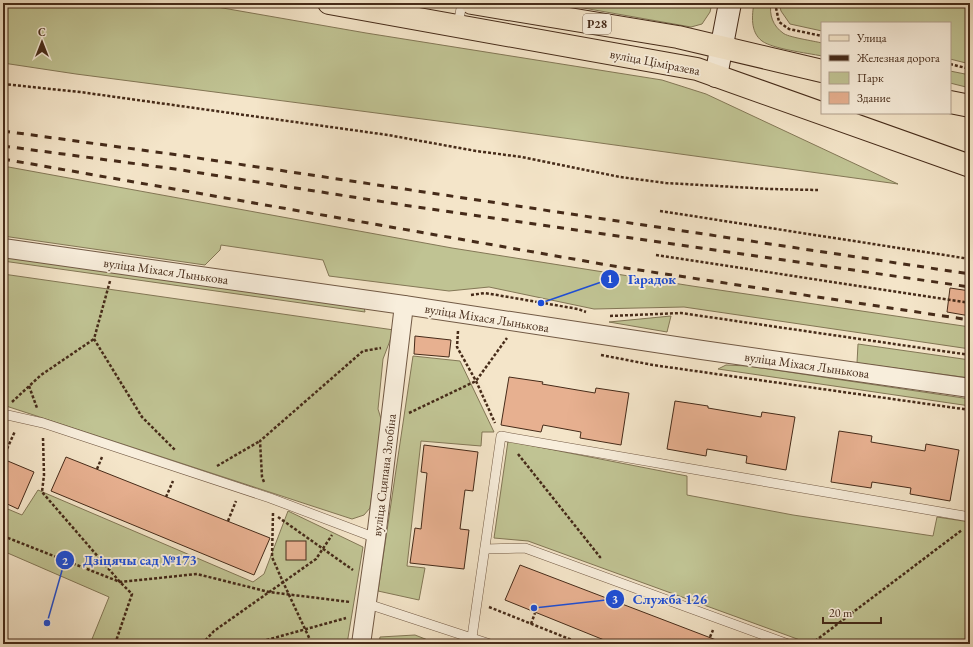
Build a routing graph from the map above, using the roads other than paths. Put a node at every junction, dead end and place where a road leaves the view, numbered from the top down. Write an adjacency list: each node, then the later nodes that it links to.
1 (329, 3): 5 (main road, вуліца Ціміразева / Р28)
2 (462, 3): 5 (lane)
3 (472, 3): 6 (main road, вуліца Ціміразева / Р28)
4 (730, 3): 6 (street)
5 (458, 26): 8 (main road, вуліца Ціміразева / Р28)
6 (722, 47): 7 (main road, вуліца Ціміразева / Р28); 8 (street)
7 (821, 71)
8 (716, 76): 11 (main road, вуліца Ціміразева / Р28)
9 (951, 102): 10 (main road)
10 (970, 106)
11 (821, 113)
12 (823, 114): 13 (main road, вуліца Ціміразева / Р28)
13 (970, 166)
14 (3, 248): 15 (street, вуліца Міхася Лынькова)
15 (404, 305): 16 (street, вуліца Міхася Лынькова); 19 (street, вуліца Сцяпана Злобіна)
16 (970, 388)
17 (3, 414): 19 (lane)
18 (970, 517): 20 (lane)
19 (376, 538): 21 (street, вуліца Сцяпана Злобіна)
20 (484, 550): 22 (lane); 25 (lane)
21 (367, 608): 22 (lane); 23 (street, вуліца Сцяпана Злобіна)
22 (472, 637): 24 (lane)
23 (361, 644)
24 (490, 644)
25 (788, 644)

